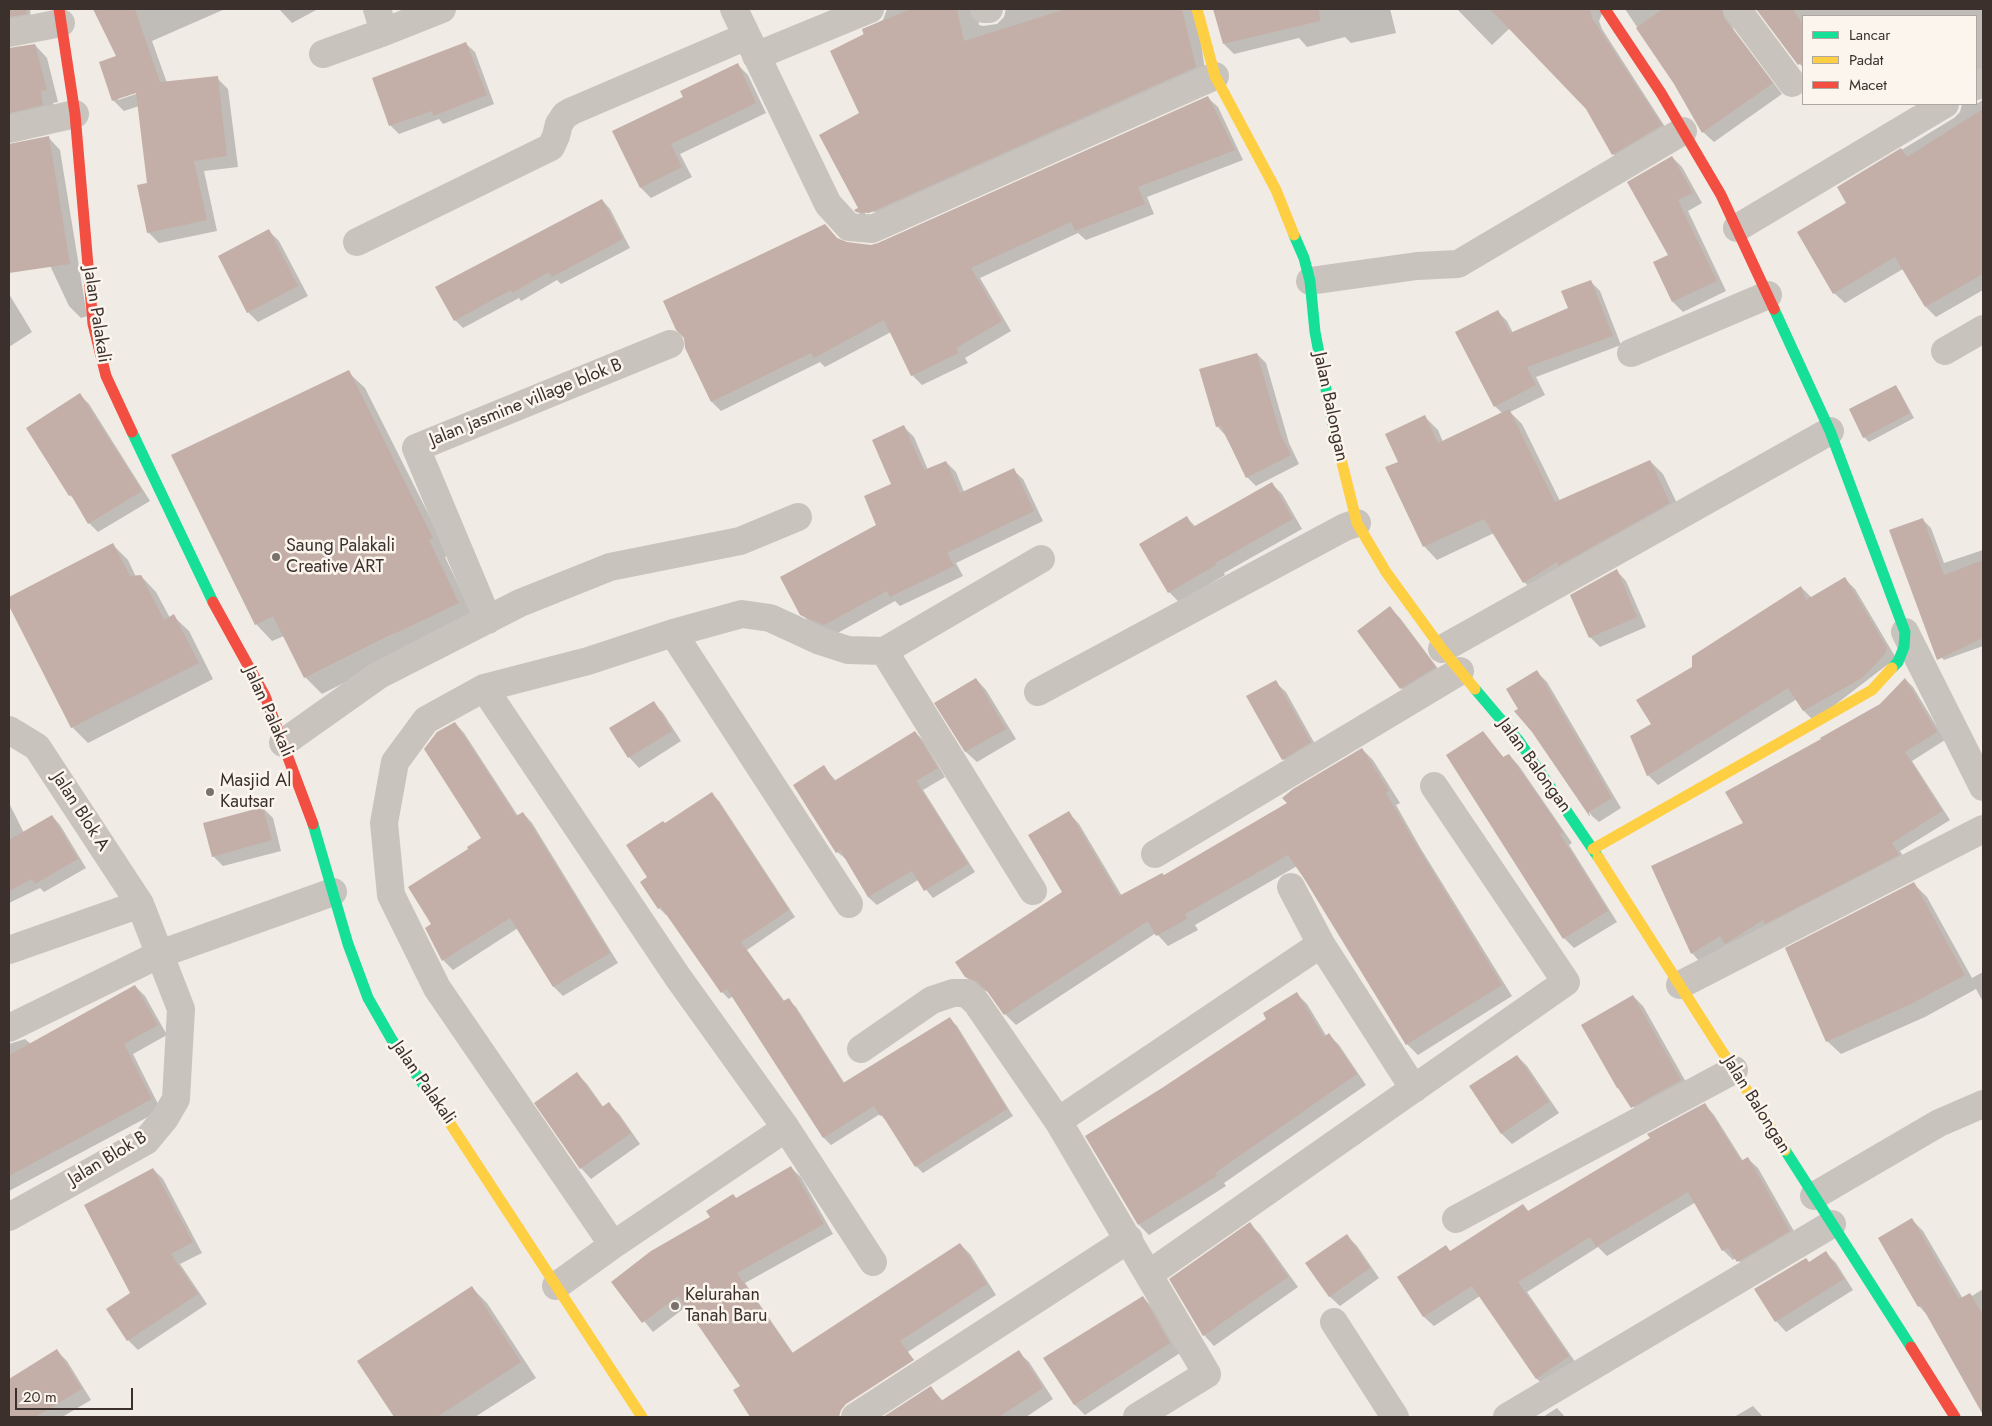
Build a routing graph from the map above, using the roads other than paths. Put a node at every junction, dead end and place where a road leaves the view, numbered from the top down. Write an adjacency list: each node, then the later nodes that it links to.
1 (442, 9): 10 (street)
2 (734, 9): 12 (street)
3 (870, 9): 12 (street)
4 (984, 9): 5 (street)
5 (989, 9)
6 (1197, 9): 14 (street, Jalan Balongan)
7 (1605, 9): 19 (street)
8 (1736, 9): 15 (street)
9 (60, 16): 11 (street); 17 (street, Jalan Palakali)
10 (381, 20): 13 (street)
11 (9, 33)
12 (751, 46): 14 (street); 21 (street)
13 (323, 54)
14 (1215, 76): 22 (street, Jalan Balongan)
15 (1792, 83)
16 (1943, 105): 20 (street)
17 (75, 114): 18 (street); 41 (street, Jalan Palakali)
18 (9, 129)
19 (1683, 131): 20 (street); 22 (street)
20 (1737, 228): 23 (street)
21 (357, 242)
22 (1310, 281): 30 (street, Jalan Balongan)
23 (1768, 295): 27 (street); 28 (street)
24 (1983, 329): 26 (street)
25 (670, 344): 32 (street, Jalan jasmine village blok B)
26 (1945, 351)
27 (1631, 353)
28 (1830, 432): 33 (street); 35 (street)
29 (798, 517): 32 (street)
30 (1357, 522): 35 (street, Jalan Balongan); 39 (street)
31 (1041, 559): 36 (street)
32 (488, 620): 41 (street)
33 (1905, 632): 43 (street); 45 (street)
34 (673, 633): 36 (street); 38 (street); 51 (street)
35 (1442, 649): 37 (street, Jalan Balongan)
36 (884, 651): 48 (street)
37 (1460, 671): 45 (street, Jalan Balongan); 46 (street)
38 (484, 688): 62 (street); 68 (street)
39 (1038, 692)
40 (9, 730): 50 (street, Jalan Blok A)
41 (283, 742): 49 (street, Jalan Palakali)
42 (1434, 786): 59 (street)
43 (1983, 787)
44 (1983, 828): 55 (street)
45 (1593, 849): 55 (street, Jalan Balongan)
46 (1155, 854)
47 (1291, 887): 52 (street)
48 (1033, 891)
49 (332, 892): 54 (street); 71 (street, Jalan Palakali)
50 (140, 904): 53 (street); 54 (street, Jalan Blok B)
51 (849, 904)
52 (1321, 944): 59 (street); 61 (street)
53 (9, 950)
54 (160, 954): 56 (street); 64 (street, Jalan Blok B)
55 (1680, 985): 58 (street, Jalan Balongan)
56 (9, 1028)
57 (861, 1049): 61 (street)
58 (1734, 1070): 63 (street, Jalan Balongan); 65 (street)
59 (1414, 1089): 70 (street)
60 (1983, 1104): 63 (street)
61 (1058, 1121): 67 (street)
62 (786, 1128): 68 (street); 69 (street)
63 (1814, 1196): 66 (street, Jalan Balongan)
64 (9, 1217)
65 (1456, 1219)
66 (1832, 1224): 77 (street); 78 (street, Jalan Balongan)
67 (1129, 1239): 70 (street); 74 (street)
68 (613, 1245): 71 (street)
69 (873, 1262)
70 (1150, 1274): 75 (street)
71 (556, 1286): 73 (street, Jalan Palakali)
72 (1334, 1322): 76 (street)
73 (642, 1417)
74 (855, 1417)
75 (1137, 1417)
76 (1394, 1417)
77 (1507, 1417)
78 (1954, 1417)

